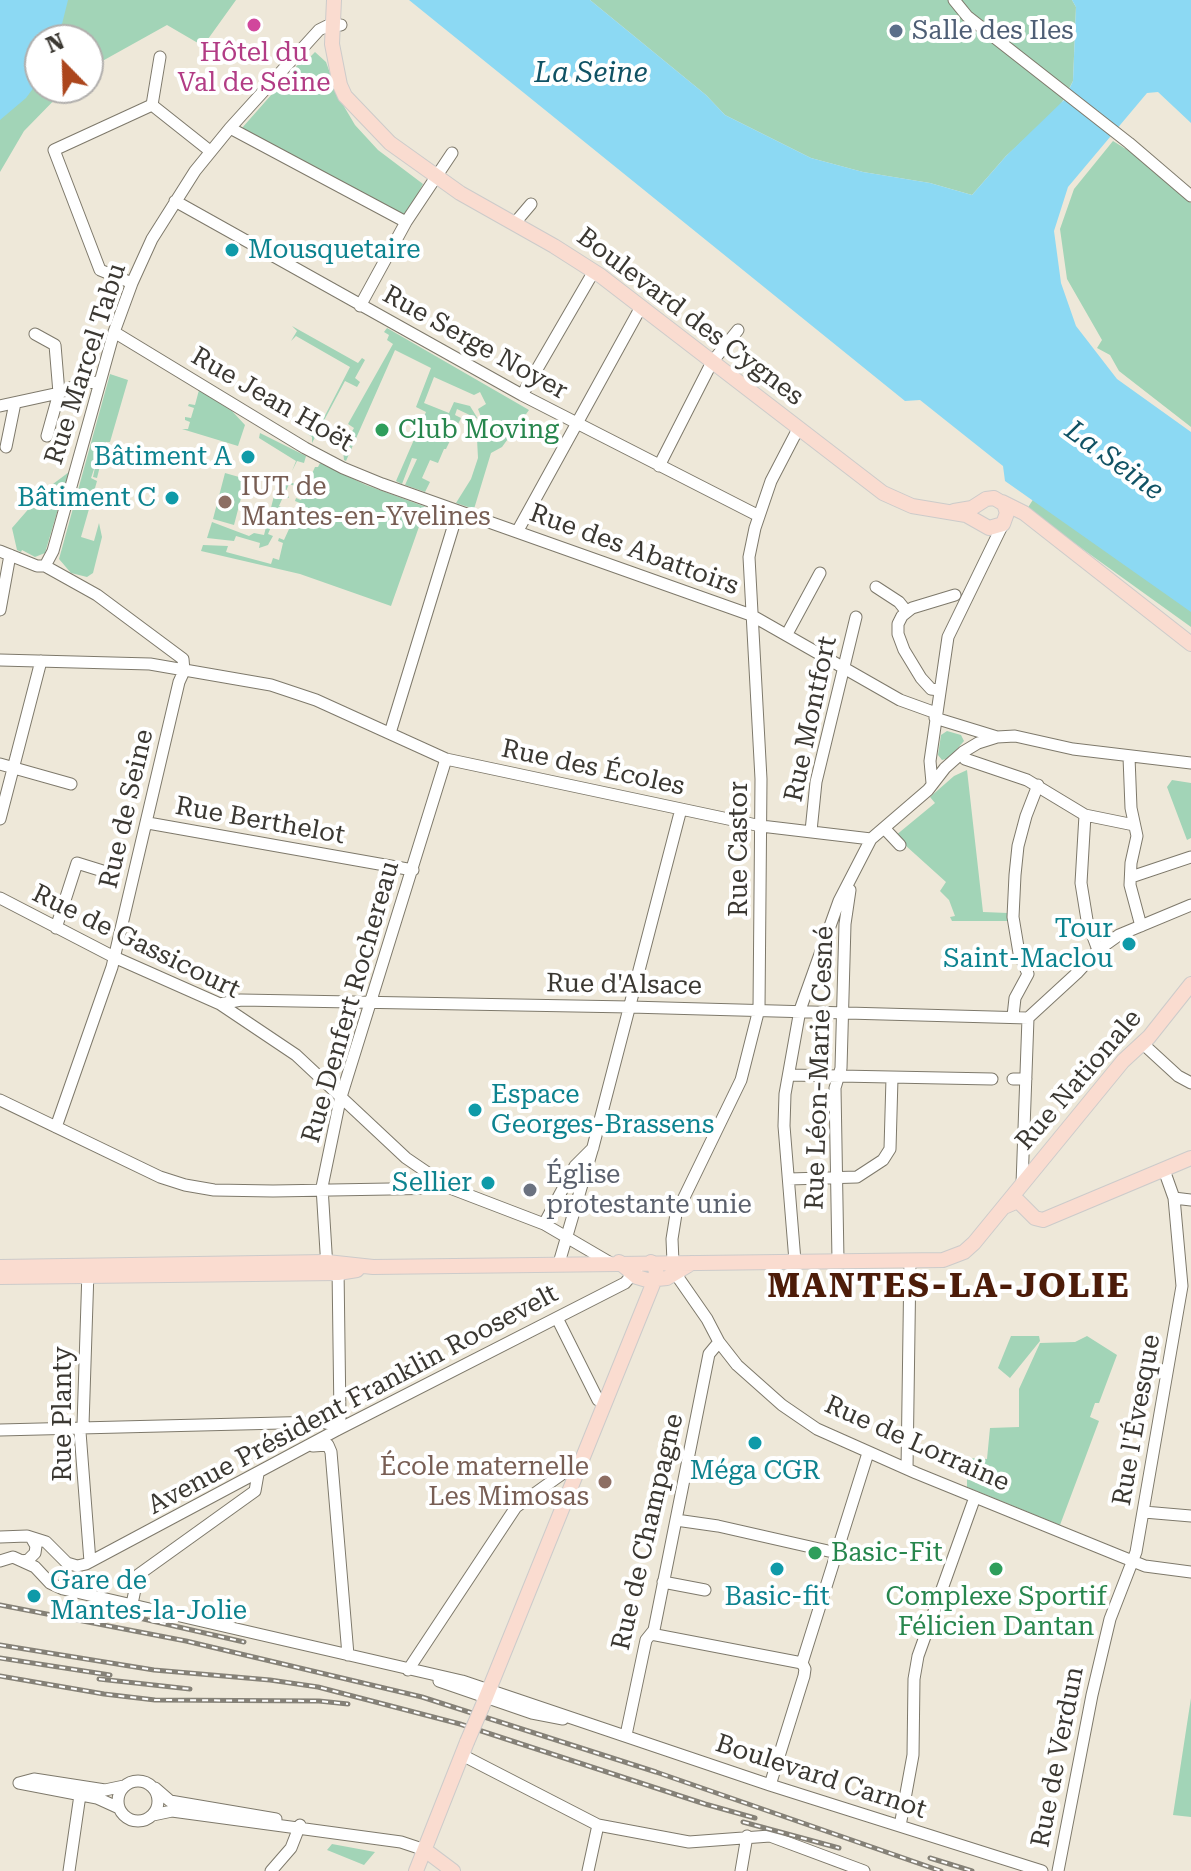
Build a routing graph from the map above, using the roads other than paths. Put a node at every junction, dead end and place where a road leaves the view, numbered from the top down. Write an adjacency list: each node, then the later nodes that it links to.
1 (334, 0): 4 (main road, Boulevard des Cygnes)
2 (342, 0): 4 (main road, Boulevard des Cygnes)
3 (954, 0): 12 (street)
4 (336, 34): 5 (street); 5 (street, Rue Marcel Tabu); 11 (main road, Boulevard des Cygnes)
5 (314, 37): 8 (street, Rue Marcel Tabu)
6 (160, 57): 7 (street)
7 (152, 105): 9 (street); 18 (street)
8 (230, 128): 9 (street, Rue Marcel Tabu); 15 (street)
9 (210, 151): 13 (street, Rue Marcel Tabu)
10 (452, 153): 11 (street)
11 (435, 176): 15 (street); 16 (main road, Boulevard des Cygnes)
12 (1191, 196)
13 (175, 201): 18 (street, Rue Marcel Tabu); 19 (street, Rue Serge Noyer)
14 (531, 204): 16 (street)
15 (406, 222): 19 (street)
16 (514, 224): 17 (main road, Boulevard des Cygnes)
17 (594, 271): 20 (main road, Boulevard des Cygnes); 27 (street)
18 (132, 283): 22 (street, Rue Marcel Tabu)
19 (360, 306): 27 (street, Rue Serge Noyer)
20 (641, 307): 24 (main road, Boulevard des Cygnes); 30 (street)
21 (738, 330): 24 (street)
22 (114, 332): 25 (street, Rue Marcel Tabu); 37 (street, Rue Jean Hoët)
23 (35, 334): 26 (street)
24 (712, 362): 31 (main road, Boulevard des Cygnes); 34 (street)
25 (100, 382): 26 (street); 46 (street, Rue Marcel Tabu)
26 (59, 393): 28 (street); 32 (street)
27 (522, 395): 30 (street, Rue Serge Noyer)
28 (15, 403): 29 (street); 33 (street)
29 (0, 406)
30 (575, 423): 34 (street, Rue Serge Noyer); 43 (street)
31 (798, 429): 38 (main road, Boulevard des Cygnes); 39 (street, Rue Castor)
32 (47, 436)
33 (6, 447)
34 (659, 466): 39 (street, Rue Serge Noyer)
35 (1002, 502): 36 (main road); 40 (main road); 42 (main road)
36 (979, 505): 38 (main road, Boulevard des Cygnes); 41 (main road)
37 (458, 511): 43 (street, Rue des Abattoirs); 64 (street)
38 (954, 511): 41 (main road, Boulevard des Cygnes)
39 (759, 516): 53 (street, Rue Castor)
40 (1032, 521): 42 (main road); 51 (main road)
41 (981, 523): 42 (main road); 45 (street)
42 (1004, 523): 45 (street)
43 (517, 532): 53 (street, Rue des Abattoirs)
44 (5, 553): 46 (street); 50 (street)
45 (988, 553): 62 (street)
46 (45, 566): 61 (street)
47 (820, 573): 55 (street)
48 (876, 587): 52 (street)
49 (955, 595): 52 (street)
50 (1, 603)
51 (1152, 611): 56 (main road); 57 (main road)
52 (907, 612): 62 (street)
53 (751, 615): 55 (street, Rue des Abattoirs); 83 (street, Rue Castor)
54 (856, 617): 60 (street, Rue Montfort)
55 (787, 634): 60 (street, Rue des Abattoirs)
56 (1191, 636)
57 (1191, 644)
58 (0, 660): 59 (street, Rue des Écoles)
59 (41, 661): 61 (street, Rue des Écoles); 73 (street)
60 (845, 667): 63 (street, Rue des Abattoirs); 85 (street, Rue Montfort)
61 (184, 671): 64 (street, Rue des Écoles); 81 (street, Rue de Seine)
62 (939, 690): 63 (street)
63 (936, 715): 65 (street, Rue des Abattoirs); 70 (street)
64 (390, 733): 68 (street, Rue des Écoles)
65 (987, 739): 66 (street); 66 (street, Rue des Abattoirs); 69 (street); 74 (street)
66 (1025, 740): 67 (street, Rue des Abattoirs)
67 (1129, 757): 71 (street, Rue des Abattoirs); 82 (street)
68 (446, 759): 78 (street, Rue des Écoles); 89 (street, Rue Denfert Rochereau)
69 (965, 759): 74 (street); 76 (street)
70 (930, 761): 74 (street); 77 (street)
71 (1191, 763)
72 (0, 764): 73 (street)
73 (15, 768): 75 (street); 80 (street)
74 (948, 769): 77 (street)
75 (71, 784)
76 (1038, 785): 79 (street); 106 (street)
77 (930, 787): 84 (street)
78 (681, 809): 83 (street, Rue des Écoles); 102 (street)
79 (1085, 815): 82 (street); 97 (street)
80 (0, 819)
81 (148, 823): 89 (street, Rue Berthelot); 98 (street, Rue de Seine)
82 (1134, 825): 91 (street)
83 (761, 826): 85 (street, Rue des Écoles); 103 (street, Rue Castor)
84 (884, 828): 86 (street); 87 (street)
85 (811, 831): 86 (street, Rue des Écoles)
86 (871, 839): 92 (street)
87 (900, 845)
88 (1191, 857): 91 (street)
89 (413, 870): 100 (street, Rue Denfert Rochereau)
90 (106, 872): 96 (street)
91 (1131, 877): 95 (street)
92 (853, 878): 104 (street); 105 (street, Rue Léon-Marie Cesné)
93 (0, 898): 96 (street, Rue de Gassicourt)
94 (1191, 905): 95 (street)
95 (1141, 926): 97 (street)
96 (56, 928): 98 (street, Rue de Gassicourt)
97 (1098, 950): 107 (street)
98 (114, 957): 101 (street, Rue de Gassicourt); 118 (street, Rue de Seine)
99 (1191, 984): 108 (main road, Rue Nationale)
100 (371, 1002): 101 (street, Rue d'Alsace); 102 (street, Rue d'Alsace); 116 (street, Rue Denfert Rochereau)
101 (220, 1004): 116 (street, Rue de Gassicourt)
102 (630, 1007): 103 (street, Rue d'Alsace); 119 (street)
103 (759, 1009): 104 (street, Rue d'Alsace); 139 (street, Rue Castor)
104 (800, 1010): 105 (street, Rue d'Alsace); 109 (street)
105 (844, 1012): 106 (street, Rue d'Alsace); 111 (street, Rue Léon-Marie Cesné)
106 (1013, 1016): 107 (street, Rue d'Alsace)
107 (1028, 1018): 114 (street)
108 (1142, 1043): 115 (street); 126 (main road, Rue Nationale)
109 (789, 1075): 111 (street); 122 (street)
110 (892, 1078): 111 (street); 112 (street); 123 (street)
111 (837, 1079): 123 (street, Rue Léon-Marie Cesné)
112 (992, 1079)
113 (1013, 1079): 114 (street)
114 (1026, 1079): 126 (street)
115 (1191, 1083)
116 (341, 1096): 124 (street, Rue de Gassicourt); 125 (street, Rue Denfert Rochereau)
117 (0, 1100): 118 (street)
118 (56, 1127): 125 (street)
119 (593, 1147): 129 (street); 130 (street)
120 (1191, 1158): 121 (main road)
121 (1164, 1170): 126 (main road); 127 (street, Rue l'Évesque)
122 (789, 1179): 123 (street); 133 (street)
123 (836, 1179): 131 (street, Rue Léon-Marie Cesné)
124 (450, 1188): 125 (street); 129 (street, Rue de Gassicourt)
125 (322, 1190): 137 (street, Rue Denfert Rochereau)
126 (1016, 1195): 132 (main road, Rue Nationale)
127 (1174, 1198): 128 (street); 141 (street, Rue l'Évesque)
128 (1191, 1200)
129 (544, 1224): 130 (street, Rue de Gassicourt)
130 (568, 1238): 134 (street, Rue de Gassicourt); 135 (street)
131 (838, 1260): 132 (main road, Rue Nationale); 133 (main road, Rue Nationale)
132 (910, 1260): 151 (street)
133 (795, 1261): 139 (main road, Rue Nationale)
134 (614, 1262): 135 (main road); 139 (main road)
135 (559, 1263): 137 (main road)
136 (0, 1267): 138 (main road)
137 (332, 1268): 138 (main road); 146 (street, Rue Denfert Rochereau)
138 (88, 1271): 140 (main road); 145 (street, Rue Planty)
139 (658, 1274): 142 (street, Avenue Président Franklin Roosevelt); 143 (street, Rue de Lorraine); 144 (main road)
140 (0, 1277)
141 (1187, 1288): 154 (street, Rue l'Évesque)
142 (557, 1318): 144 (street); 146 (street, Avenue Président Franklin Roosevelt)
143 (719, 1342): 149 (street, Rue de Lorraine); 156 (street, Rue de Champagne)
144 (605, 1403): 150 (main road)
145 (82, 1428): 146 (street); 147 (street); 164 (street, Rue Planty)
146 (336, 1428): 148 (street, Avenue Président Franklin Roosevelt)
147 (0, 1430)
148 (310, 1446): 152 (street, Avenue Président Franklin Roosevelt); 170 (street)
149 (868, 1453): 151 (street, Rue de Lorraine); 160 (street)
150 (579, 1466): 172 (street); 173 (main road)
151 (907, 1469): 153 (street, Rue de Lorraine)
152 (258, 1474): 164 (street, Avenue Président Franklin Roosevelt); 168 (street)
153 (975, 1497): 163 (street, Rue de Lorraine); 183 (street)
154 (1144, 1512): 155 (street); 163 (street, Rue l'Évesque)
155 (1191, 1516)
156 (676, 1520): 160 (street); 166 (street, Rue de Champagne)
157 (17, 1536): 158 (street); 159 (street); 161 (street)
158 (0, 1537)
159 (32, 1539): 161 (street); 164 (street, Avenue Président Franklin Roosevelt)
160 (837, 1553): 171 (street)
161 (18, 1559): 162 (street); 168 (street, Boulevard Carnot)
162 (0, 1561)
163 (1132, 1561): 165 (street, Rue de Lorraine); 195 (street, Rue de Verdun)
164 (90, 1562)
165 (1191, 1572)
166 (663, 1582): 167 (street); 169 (street, Rue de Champagne)
167 (705, 1590)
168 (132, 1604): 170 (street, Boulevard Carnot)
169 (651, 1634): 171 (street); 174 (street, Rue de Champagne)
170 (348, 1655): 172 (street, Boulevard Carnot)
171 (802, 1663): 176 (street)
172 (408, 1670): 173 (street, Boulevard Carnot)
173 (486, 1698): 174 (street, Boulevard Carnot); 175 (main road, bridge)
174 (626, 1735): 176 (street, Boulevard Carnot)
175 (465, 1749): 182 (street); 186 (main road)
176 (770, 1785): 183 (street, Boulevard Carnot)
177 (124, 1786): 178 (street); 179 (street); 180 (street)
178 (155, 1788): 181 (street); 184 (street)
179 (80, 1791): 180 (street); 187 (street)
180 (119, 1808): 181 (street)
181 (153, 1815): 184 (street)
182 (598, 1825): 185 (street); 191 (street)
183 (900, 1826): 194 (street, Boulevard Carnot)
184 (300, 1827): 186 (street); 188 (street)
185 (747, 1836): 192 (street); 193 (street)
186 (425, 1850): 189 (main road); 190 (main road)
187 (69, 1871)
188 (271, 1871)
189 (416, 1871)
190 (453, 1871)
191 (588, 1871)
192 (741, 1871)
193 (864, 1871)
194 (1042, 1871)
195 (1058, 1871)

